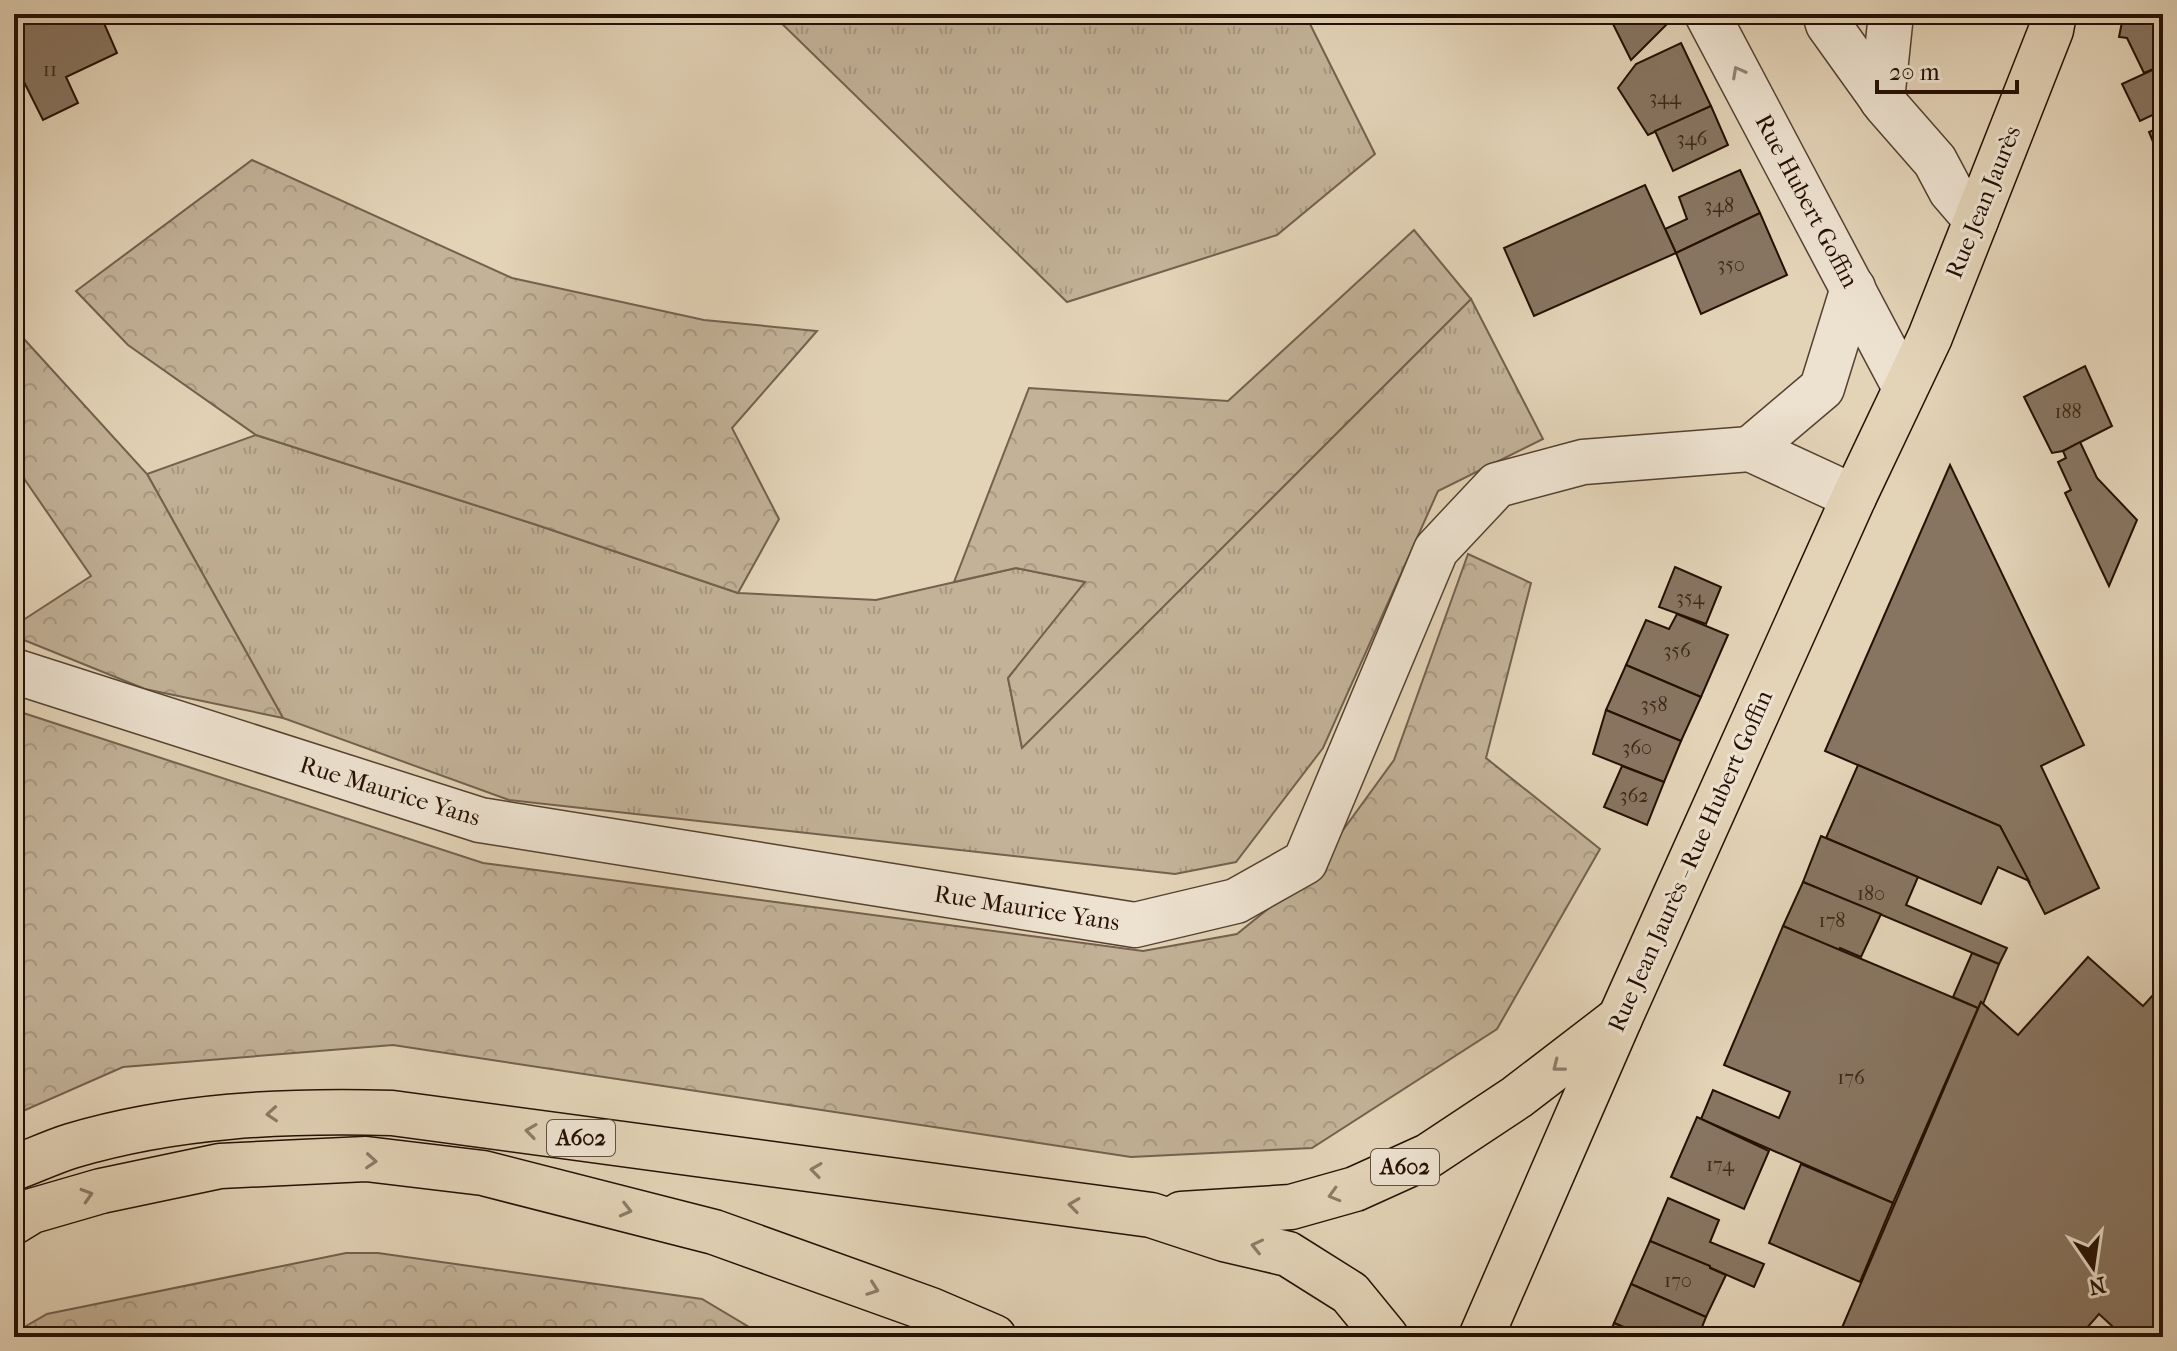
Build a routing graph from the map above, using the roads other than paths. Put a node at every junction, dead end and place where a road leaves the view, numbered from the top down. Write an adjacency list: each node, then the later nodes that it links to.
1 (1707, 14): 7 (street, Rue Hubert Goffin, one-way to 1)
2 (1825, 14): 5 (street)
3 (1891, 14): 5 (street)
4 (2054, 14): 6 (main road, Rue Jean Jaurès)
5 (1882, 100): 6 (street)
6 (1976, 220): 8 (main road, Rue Jean Jaurès)
7 (1853, 288): 8 (street, Rue Hubert Goffin); 9 (street)
8 (1905, 388): 10 (main road, Rue Jean Jaurès - Rue Hubert Goffin)
9 (1750, 449): 10 (street, Rue Maurice Yans); 11 (street, Rue Maurice Yans)
10 (1854, 497): 12 (main road, Rue Jean Jaurès - Rue Hubert Goffin)
11 (14, 671)
12 (1620, 1018): 14 (main road, A602, one-way to 14); 18 (main road, Rue Jean Jaurès - Rue Hubert Goffin)
13 (14, 1168): 14 (main road, A602, one-way to 13)
14 (1151, 1215): 17 (main road, A602, one-way to 14)
15 (14, 1222): 16 (main road, A602, one-way to 16)
16 (994, 1337)
17 (1386, 1337)
18 (1481, 1337)

